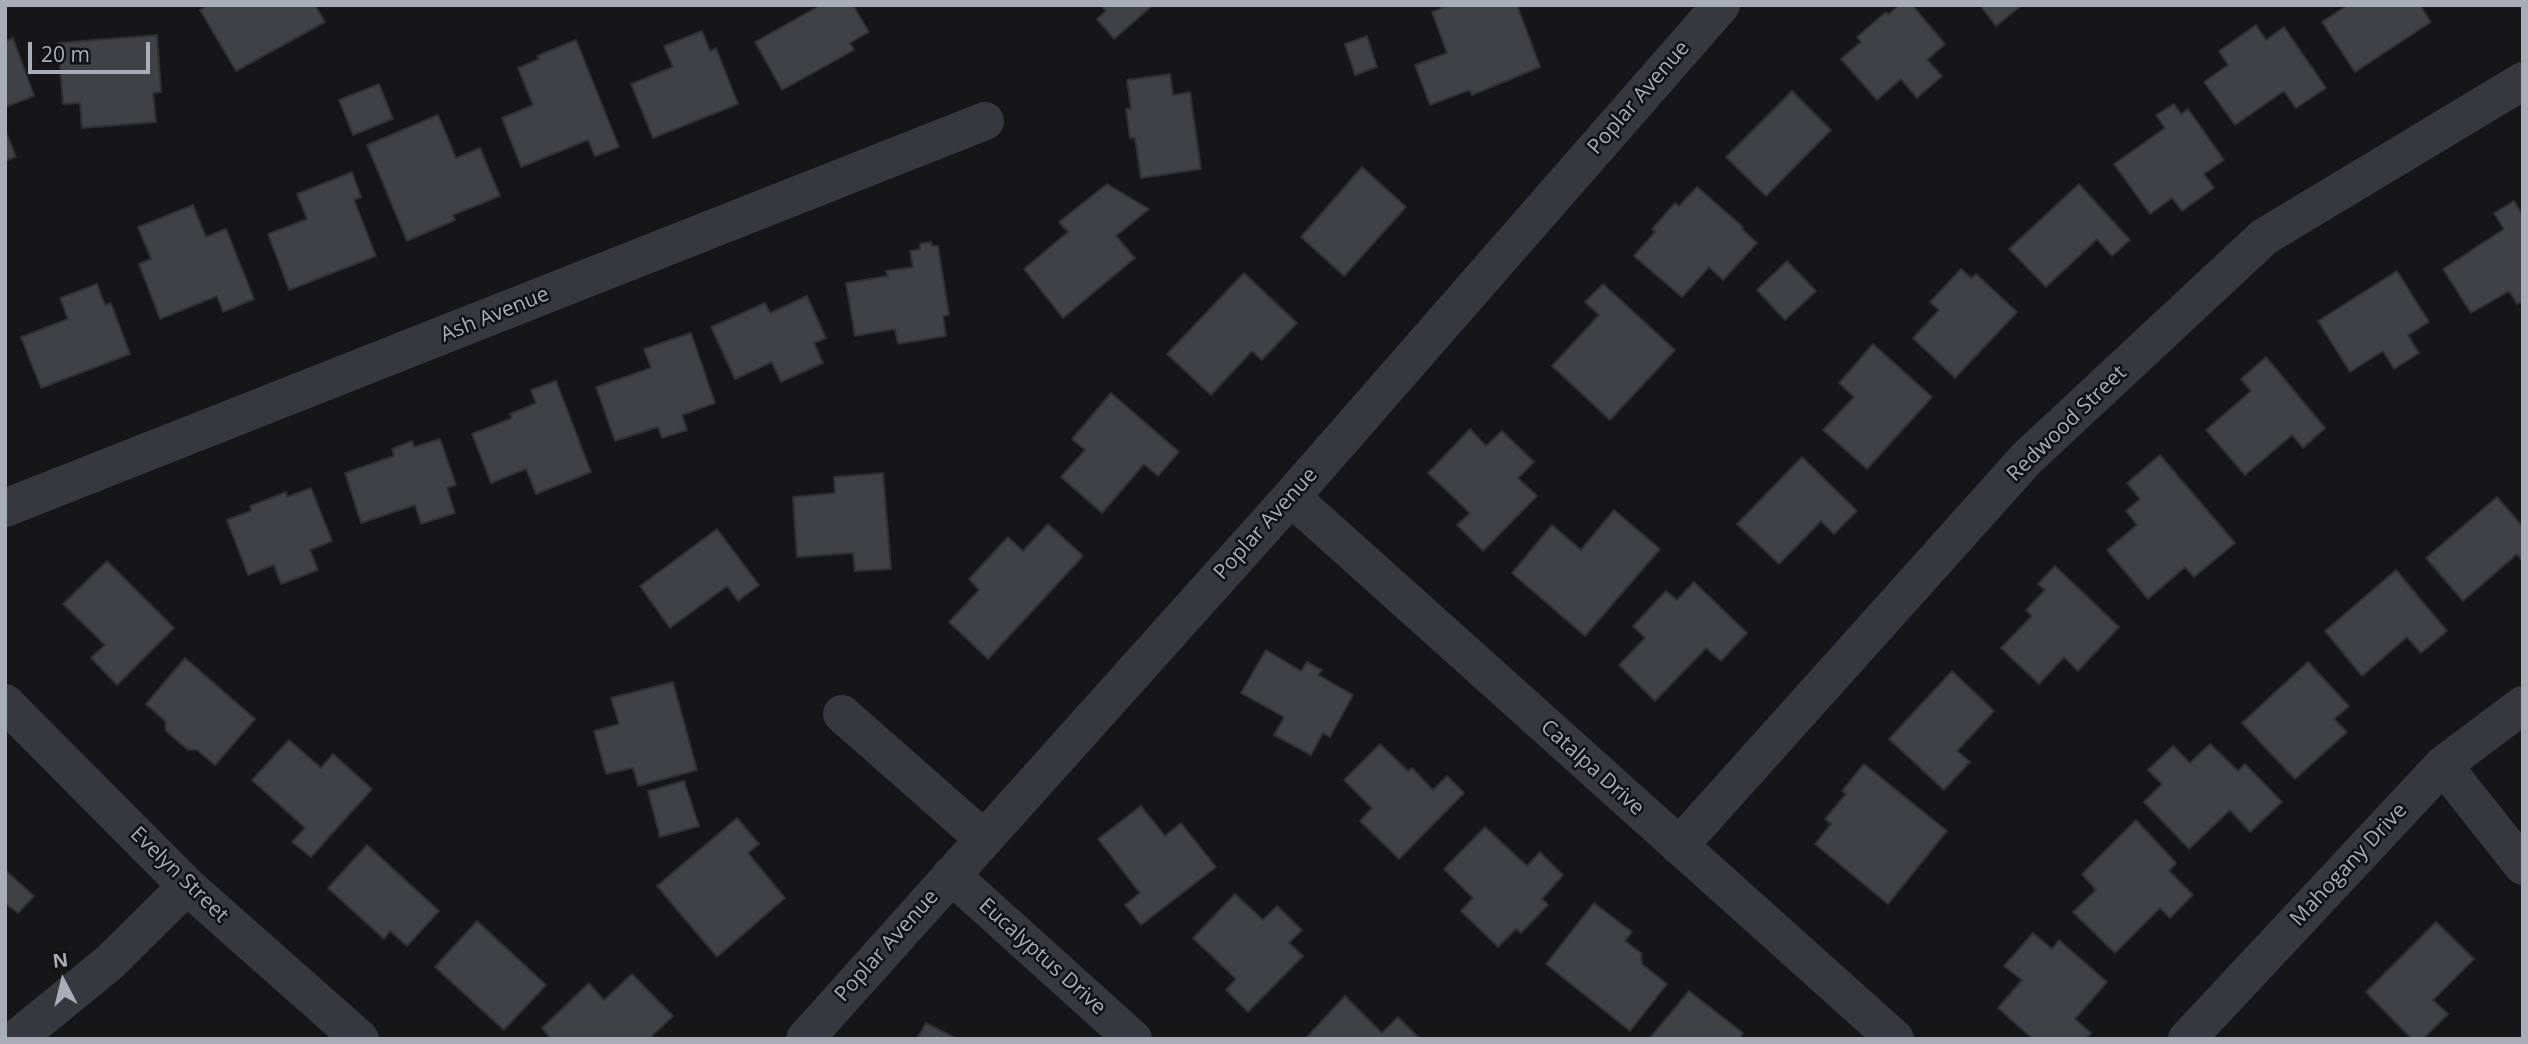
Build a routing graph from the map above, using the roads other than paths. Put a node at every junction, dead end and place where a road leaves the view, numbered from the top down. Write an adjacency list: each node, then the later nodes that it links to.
1 (1720, 5): 4 (street, Poplar Avenue)
2 (2523, 81): 11 (street, Redwood Street)
3 (985, 121): 5 (street, Ash Avenue)
4 (1290, 497): 10 (street, Poplar Avenue); 11 (street, Catalpa Drive)
5 (5, 509)
6 (5, 703): 14 (street, Evelyn Street)
7 (2523, 705): 9 (street, Mahogany Drive)
8 (842, 714): 10 (street)
9 (2443, 765): 12 (street); 20 (street, Mahogany Drive)
10 (984, 839): 13 (street, Poplar Avenue)
11 (1679, 846): 19 (street, Catalpa Drive)
12 (2523, 866)
13 (951, 875): 17 (street, Poplar Avenue); 18 (street, Eucalyptus Drive)
14 (187, 886): 15 (street); 16 (street, Evelyn Street)
15 (16, 1039)
16 (360, 1039)
17 (805, 1039)
18 (1133, 1039)
19 (1895, 1039)
20 (2187, 1039)

